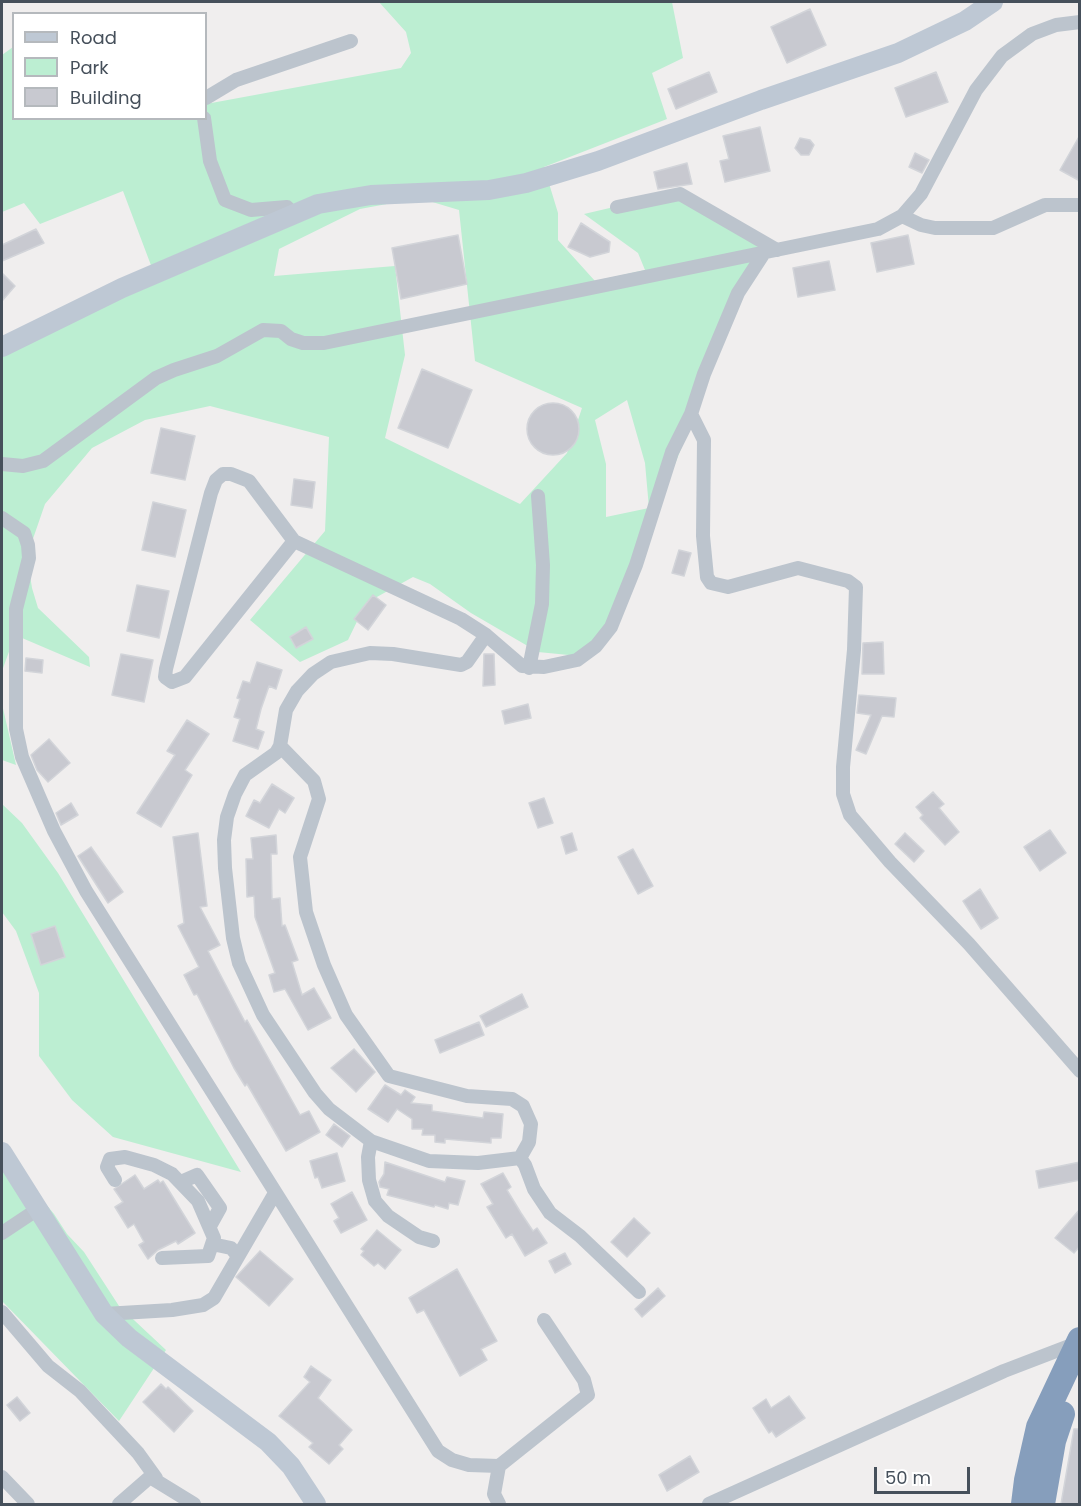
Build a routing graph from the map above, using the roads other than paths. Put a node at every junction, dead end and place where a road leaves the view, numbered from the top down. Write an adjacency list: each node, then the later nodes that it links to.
1 (993, 2): 8 (street)
2 (1080, 22): 9 (street)
3 (351, 41): 4 (street)
4 (207, 97)
5 (204, 120): 8 (street)
6 (1080, 205): 9 (street)
7 (617, 207): 10 (street)
8 (293, 214): 11 (street)
9 (902, 216): 10 (street)
10 (770, 251): 12 (street); 13 (street)
11 (2, 347)
12 (691, 414): 18 (street); 20 (street)
13 (2, 465)
14 (538, 496): 18 (street)
15 (2, 518): 25 (street)
16 (294, 541): 16 (street); 17 (street)
17 (486, 635): 18 (street); 19 (street)
18 (529, 668)
19 (280, 746): 21 (street); 23 (street)
20 (1080, 1071)
21 (371, 1141): 23 (street); 28 (street)
22 (2, 1152): 26 (street)
23 (520, 1158): 32 (street)
24 (115, 1180): 29 (street)
25 (275, 1193): 30 (street); 38 (street)
26 (38, 1209): 27 (street); 34 (street)
27 (2, 1233)
28 (433, 1241)
29 (212, 1244): 30 (street); 31 (street)
30 (238, 1256): 34 (street)
31 (162, 1258)
32 (639, 1292)
33 (2, 1312): 40 (street)
34 (104, 1314): 44 (street)
35 (544, 1320): 38 (street)
36 (1078, 1342): 46 (street); 47 (highway)
37 (1080, 1371): 48 (highway)
38 (499, 1466): 45 (street)
39 (2, 1477): 41 (street)
40 (156, 1478): 42 (street); 43 (street)
41 (28, 1504)
42 (119, 1504)
43 (194, 1504)
44 (316, 1504)
45 (499, 1504)
46 (709, 1504)
47 (1024, 1504)
48 (1042, 1504)

